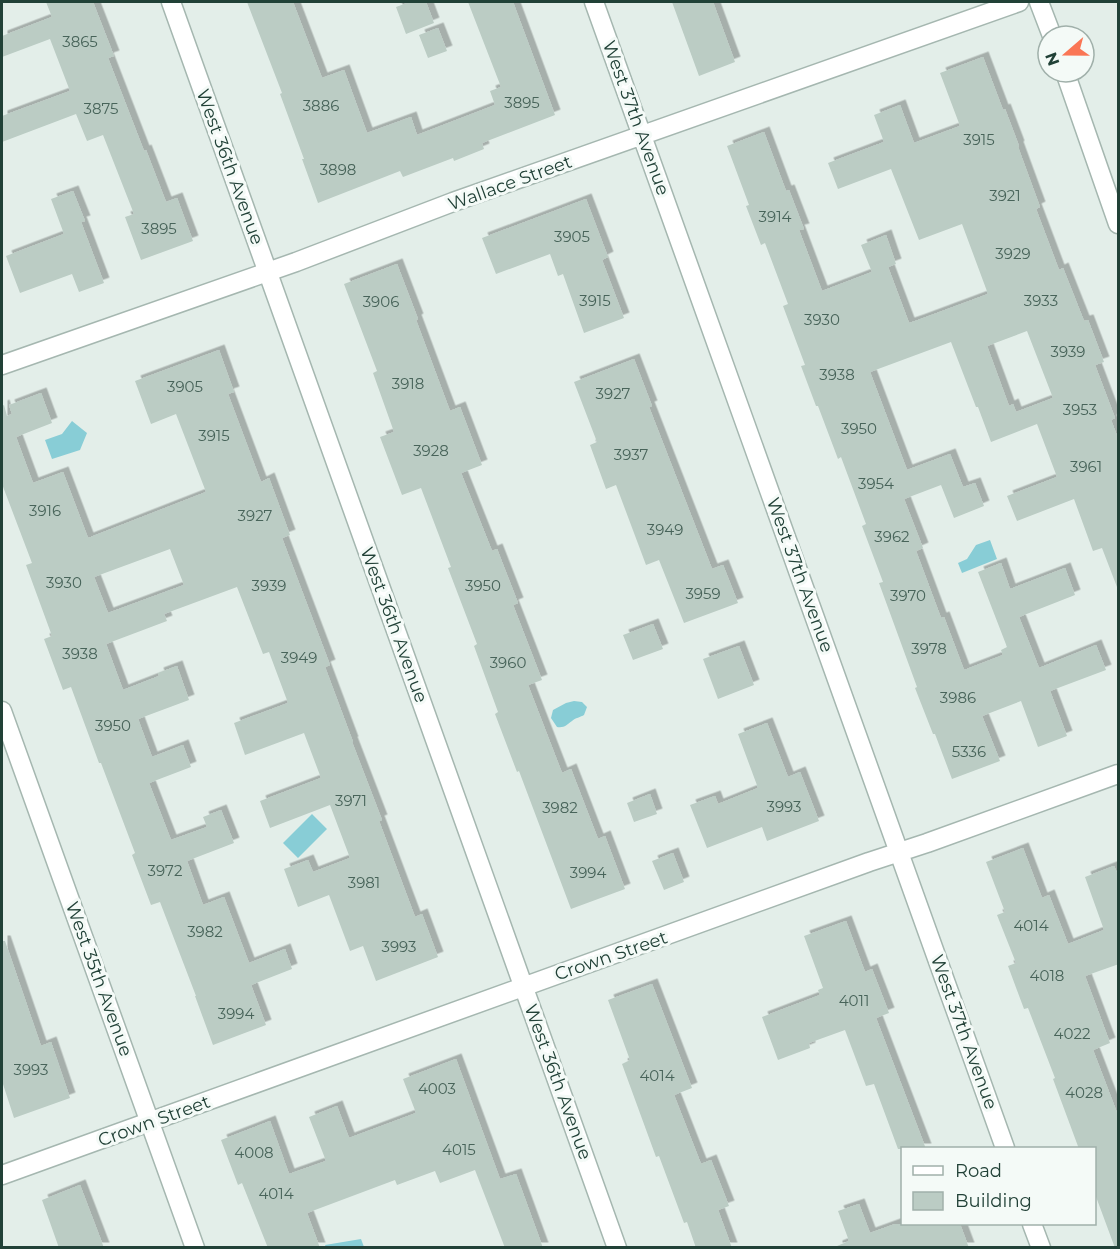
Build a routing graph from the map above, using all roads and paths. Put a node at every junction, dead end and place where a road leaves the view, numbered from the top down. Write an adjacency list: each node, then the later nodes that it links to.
1 (171, 2): 9 (street, West 36th Avenue)
2 (594, 2): 7 (street, West 37th Avenue)
3 (1019, 2): 7 (street, Wallace Street)
4 (1040, 2): 5 (street)
5 (1048, 24)
6 (1069, 84): 8 (street)
7 (642, 135): 9 (street, Wallace Street); 13 (street, West 37th Avenue)
8 (1119, 224)
9 (267, 272): 10 (street, Wallace Street); 14 (street, West 36th Avenue)
10 (2, 364)
11 (2, 711): 15 (street, West 35th Avenue)
12 (1119, 774): 13 (street, Crown Street)
13 (899, 852): 14 (street, Crown Street); 16 (street, West 37th Avenue)
14 (524, 987): 15 (street, Crown Street); 20 (street, West 36th Avenue)
15 (150, 1122): 17 (street, Crown Street); 19 (street, West 35th Avenue)
16 (1004, 1147)
17 (2, 1175)
18 (1032, 1225): 21 (street)
19 (195, 1248)
20 (616, 1248)
21 (1041, 1248)

